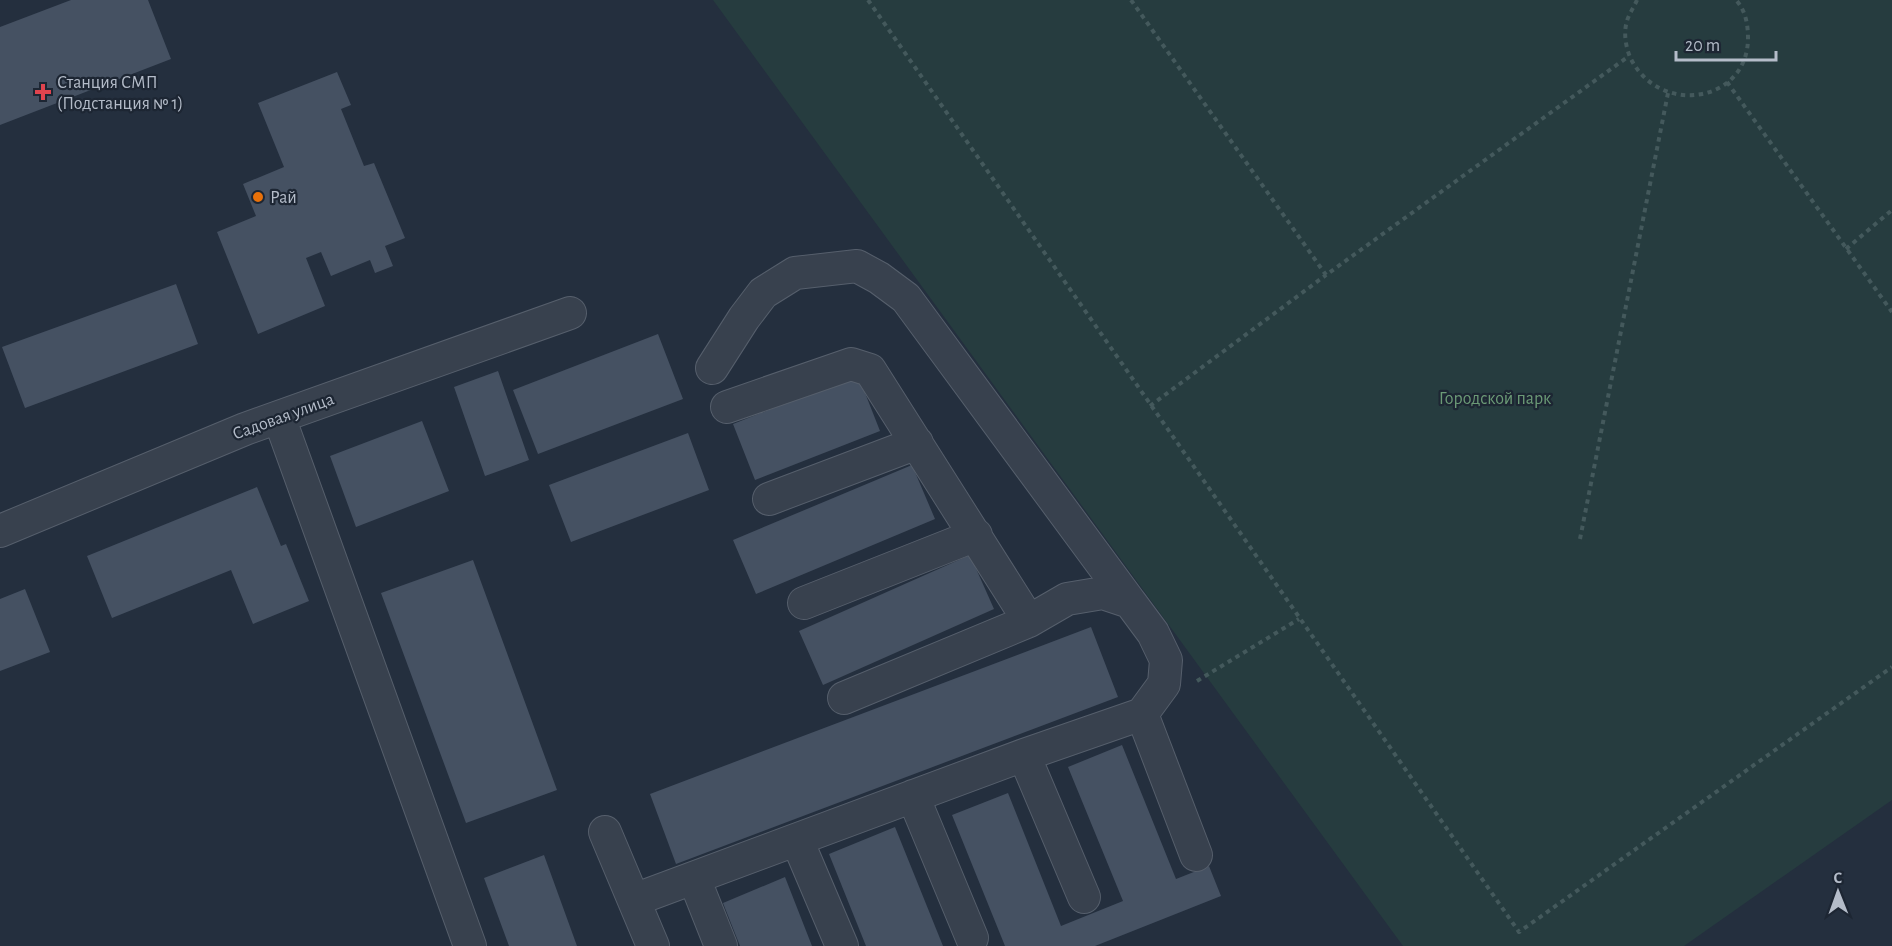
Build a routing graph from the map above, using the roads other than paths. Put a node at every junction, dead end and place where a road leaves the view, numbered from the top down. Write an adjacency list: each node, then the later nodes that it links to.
1 (570, 313): 4 (lane, Садовая улица)
2 (712, 368): 9 (lane)
3 (727, 406): 5 (lane)
4 (279, 417): 7 (lane, Садовая улица); 23 (lane)
5 (917, 443): 6 (lane); 8 (lane)
6 (769, 499)
7 (0, 531)
8 (976, 535): 10 (lane); 11 (lane)
9 (1130, 602): 11 (lane); 13 (lane)
10 (804, 603)
11 (1029, 621): 12 (lane)
12 (844, 698)
13 (1142, 714): 14 (lane); 18 (lane)
14 (1024, 755): 15 (lane); 20 (lane)
15 (913, 796): 17 (lane); 22 (lane)
16 (605, 832): 21 (lane)
17 (797, 840): 19 (lane); 26 (lane)
18 (1196, 855)
19 (694, 878): 21 (lane); 25 (lane)
20 (1084, 897)
21 (634, 900): 24 (lane)
22 (972, 938)
23 (470, 946)
24 (653, 946)
25 (721, 946)
26 (842, 946)

